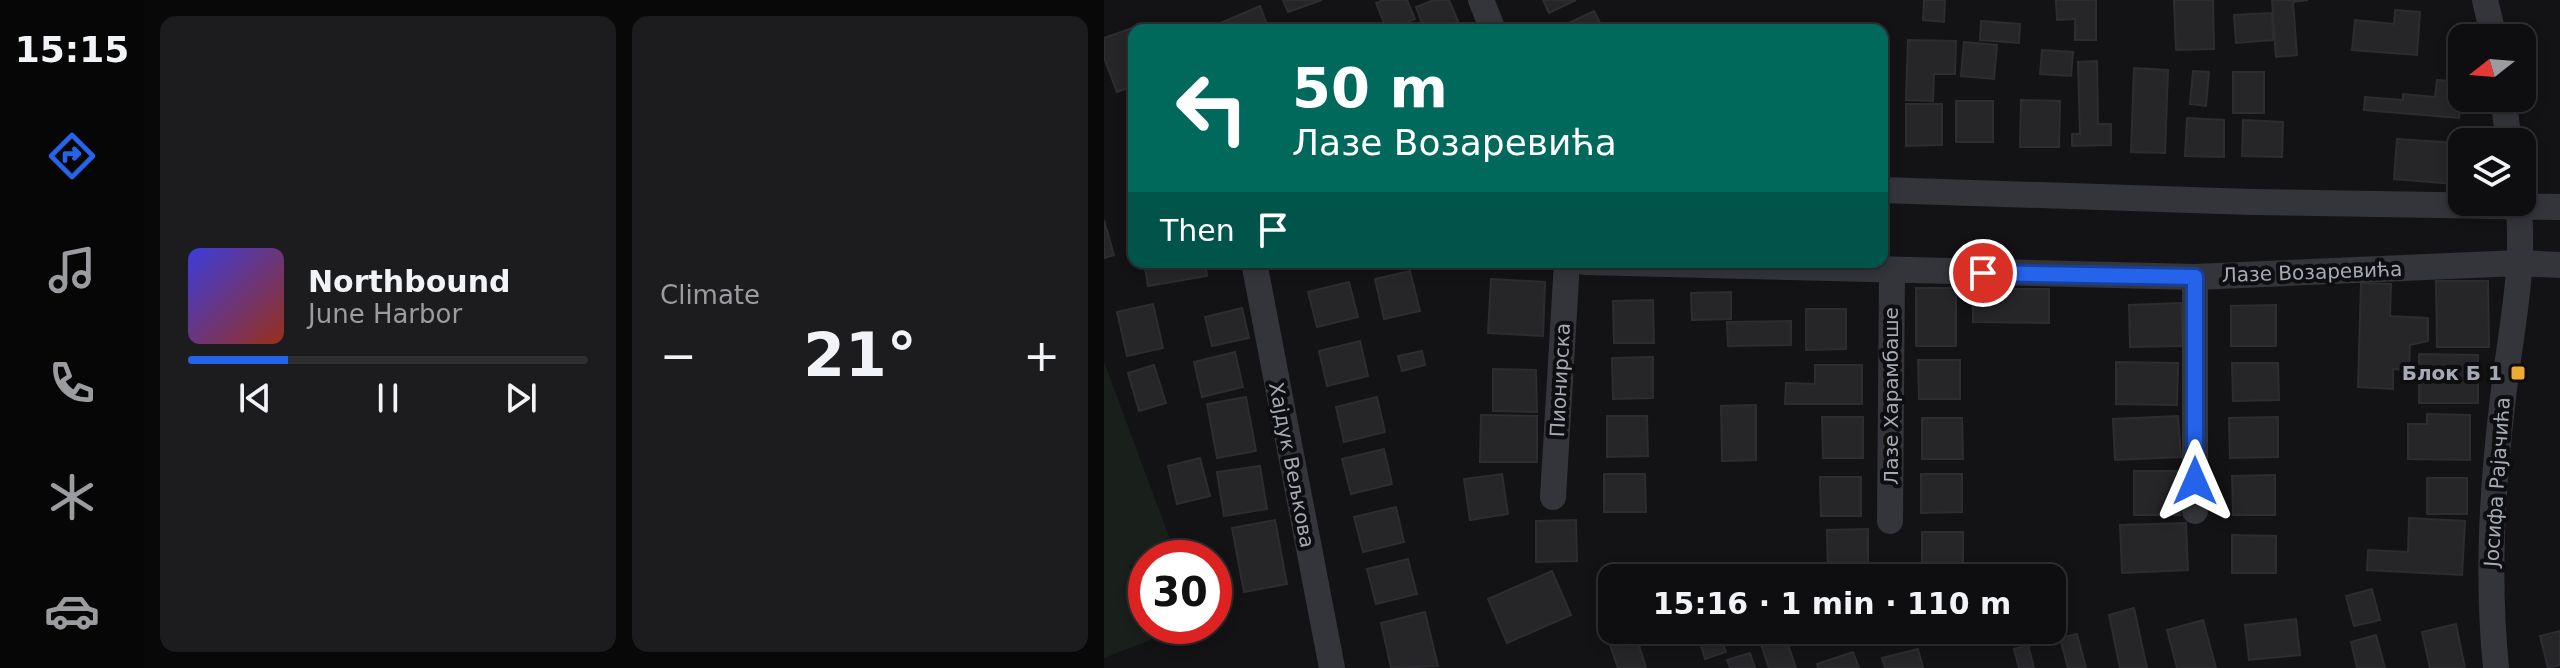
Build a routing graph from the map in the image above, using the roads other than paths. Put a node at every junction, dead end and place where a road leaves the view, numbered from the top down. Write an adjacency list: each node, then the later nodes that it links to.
1 (1481, 0): 3 (street)
2 (2485, 0): 4 (street)
3 (1491, 24)
4 (2491, 24)
5 (1888, 190): 6 (street)
6 (2448, 202)
7 (2536, 205): 8 (street)
8 (2560, 207)
9 (2519, 216): 10 (street, Јосифа Рајачића)
10 (2519, 263): 11 (street, Лазе Возаревића); 16 (street, Лазе Возаревића); 21 (street, Јосифа Рајачића)
11 (2560, 265)
12 (1255, 268): 20 (street, Хајдук Вељкова)
13 (1567, 268): 17 (street, Пионирска)
14 (1790, 268): 15 (street, Лазе Возаревића)
15 (1892, 271): 16 (street, Лазе Возаревића); 19 (street, Лазе Харамбаше)
16 (2195, 277): 18 (street)
17 (1553, 497)
18 (2195, 511)
19 (1890, 521)
20 (1332, 668)
21 (2496, 668)

